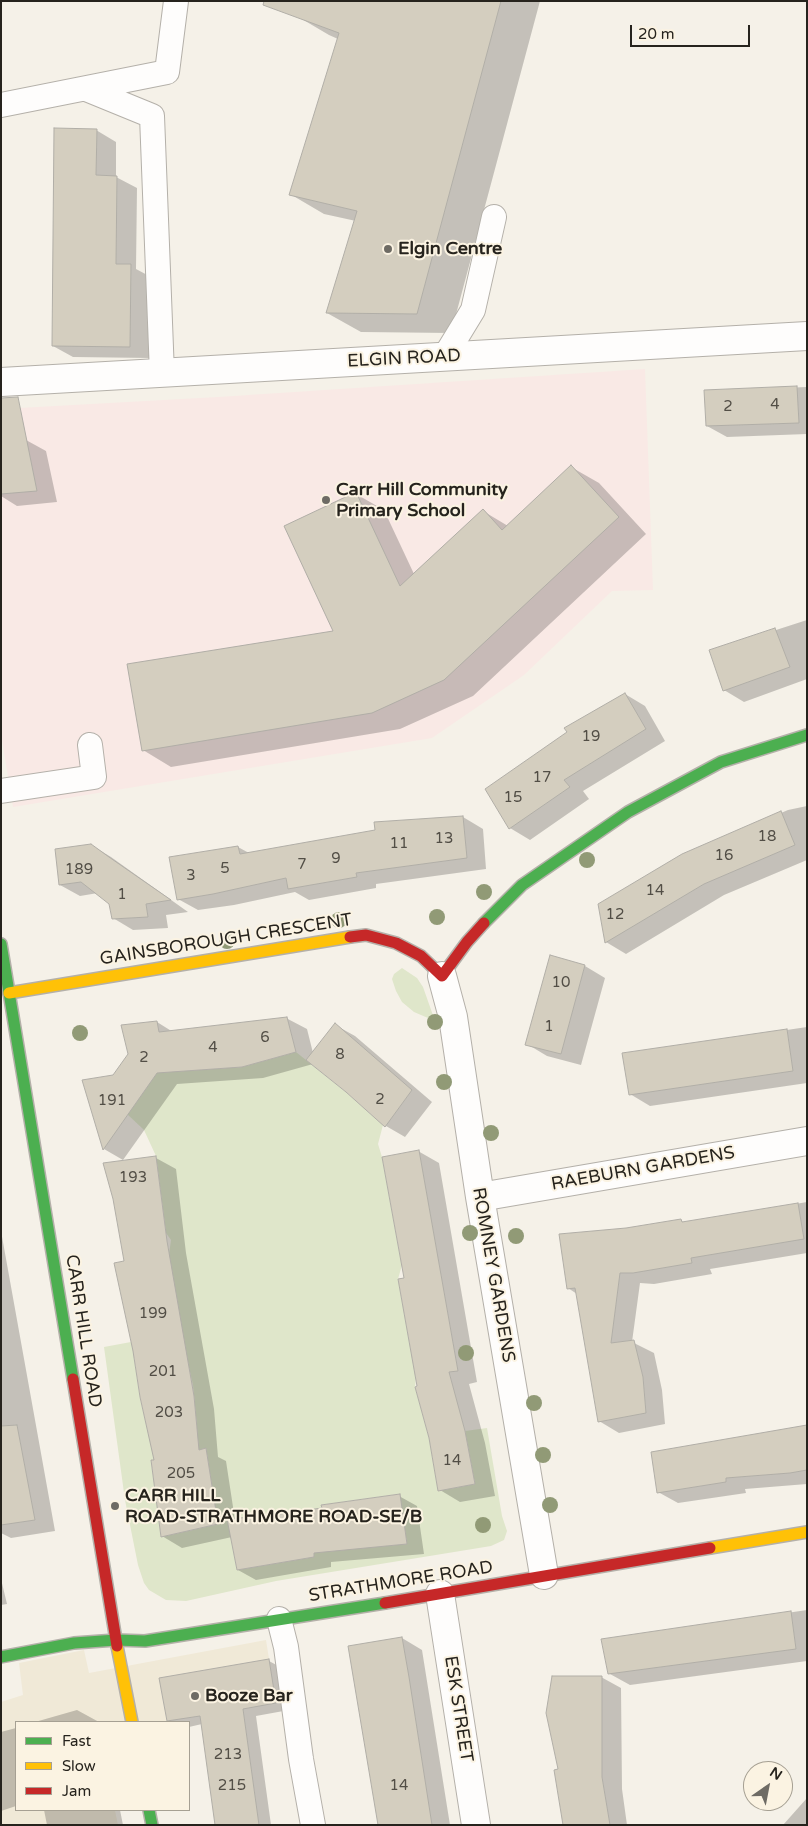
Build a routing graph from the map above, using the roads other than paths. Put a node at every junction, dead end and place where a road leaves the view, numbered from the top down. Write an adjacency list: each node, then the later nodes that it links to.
1 (176, 1): 2 (lane)
2 (86, 89): 3 (lane); 7 (lane)
3 (1, 105)
4 (494, 218): 6 (lane)
5 (807, 336): 6 (street, ELGIN ROAD)
6 (445, 356): 7 (street, ELGIN ROAD)
7 (162, 374): 8 (street, ELGIN ROAD)
8 (1, 382)
9 (807, 735): 13 (street)
10 (90, 745): 11 (lane)
11 (1, 791)
12 (1, 944): 14 (street, CARR HILL ROAD)
13 (442, 976): 14 (street, GAINSBOROUGH CRESCENT); 16 (street, ROMNEY GARDENS)
14 (10, 992): 21 (street, CARR HILL ROAD)
15 (807, 1140): 16 (street, RAEBURN GARDENS)
16 (480, 1198): 18 (street, ROMNEY GARDENS)
17 (807, 1532): 18 (street, STRATHMORE ROAD)
18 (544, 1575): 19 (street, STRATHMORE ROAD)
19 (440, 1594): 20 (street, STRATHMORE ROAD); 27 (street, ESK STREET)
20 (279, 1619): 21 (street, STRATHMORE ROAD); 26 (lane)
21 (116, 1640): 22 (street, STRATHMORE ROAD); 23 (street, CARR HILL ROAD)
22 (1, 1657)
23 (132, 1721)
24 (149, 1811): 25 (street)
25 (152, 1825)
26 (313, 1825)
27 (476, 1825)

